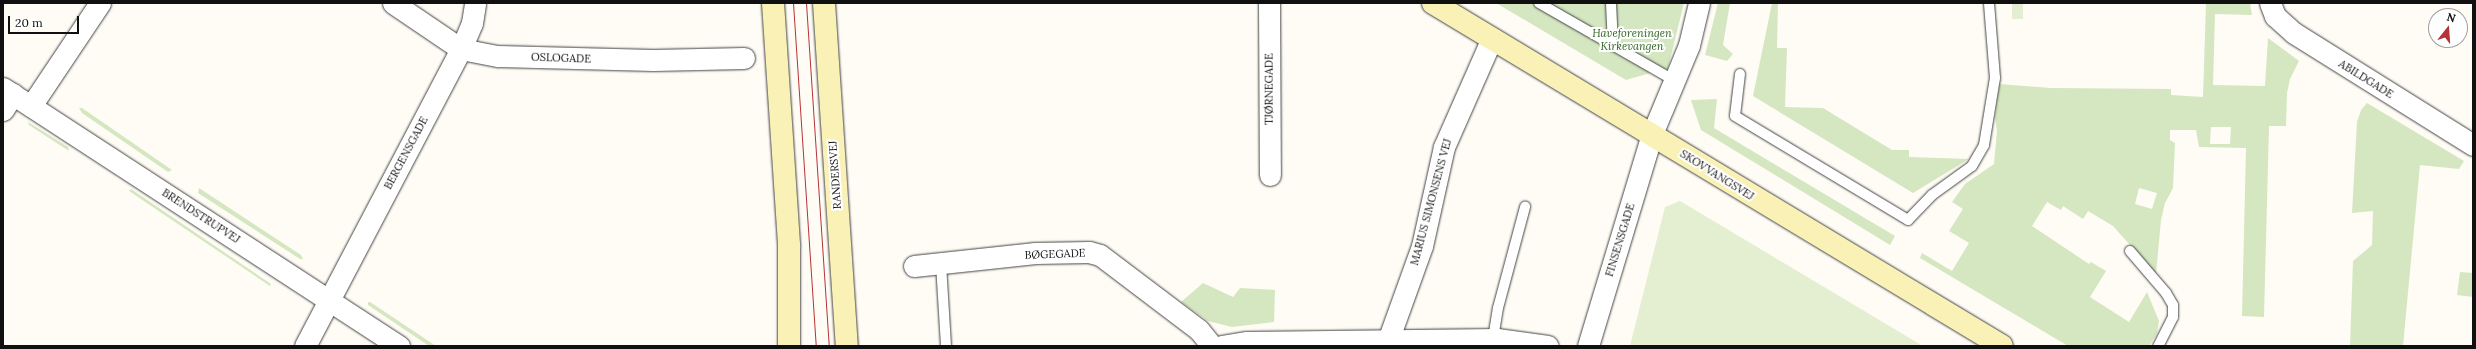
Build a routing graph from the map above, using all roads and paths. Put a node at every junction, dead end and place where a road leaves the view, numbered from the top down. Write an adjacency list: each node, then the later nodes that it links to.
1 (100, 3): 20 (street)
2 (393, 3): 15 (street, OSLOGADE)
3 (474, 3): 15 (street, BERGENSGADE)
4 (772, 3): 33 (street)
5 (824, 3): 34 (street, RANDERSVEJ)
6 (1269, 3): 23 (street, TJØRNEGADE)
7 (1433, 3): 13 (street, SKOVVANGSVEJ)
8 (1539, 3): 14 (lane)
9 (1611, 3): 14 (lane)
10 (1699, 3): 18 (street)
11 (1989, 3): 17 (lane)
12 (2270, 3): 22 (street, ABILDGADE)
13 (1492, 38): 21 (street, SKOVVANGSVEJ); 30 (street, MARIUS SIMONSENS VEJ)
14 (1613, 46): 18 (lane)
15 (461, 49): 16 (street, OSLOGADE); 28 (street, BERGENSGADE)
16 (744, 58)
17 (1740, 74)
18 (1675, 81): 21 (street)
19 (6, 97): 20 (street, BRENDSTRUPVEJ)
20 (31, 106): 28 (street, BRENDSTRUPVEJ)
21 (1652, 134): 39 (street, FINSENSGADE); 40 (street, SKOVVANGSVEJ)
22 (2473, 145)
23 (1270, 175)
24 (1525, 207): 29 (lane)
25 (2130, 251): 41 (lane)
26 (942, 264): 27 (street, BØGEGADE); 35 (lane); 36 (street, BØGEGADE)
27 (914, 266)
28 (329, 300): 31 (street, BERGENSGADE); 32 (street, BRENDSTRUPVEJ)
29 (1493, 340): 30 (street); 38 (street)
30 (1387, 344): 37 (street)
31 (305, 346)
32 (398, 346)
33 (788, 346)
34 (847, 346)
35 (946, 346)
36 (1212, 346)
37 (1221, 346)
38 (1548, 346)
39 (1588, 346)
40 (2002, 346)
41 (2158, 346)

